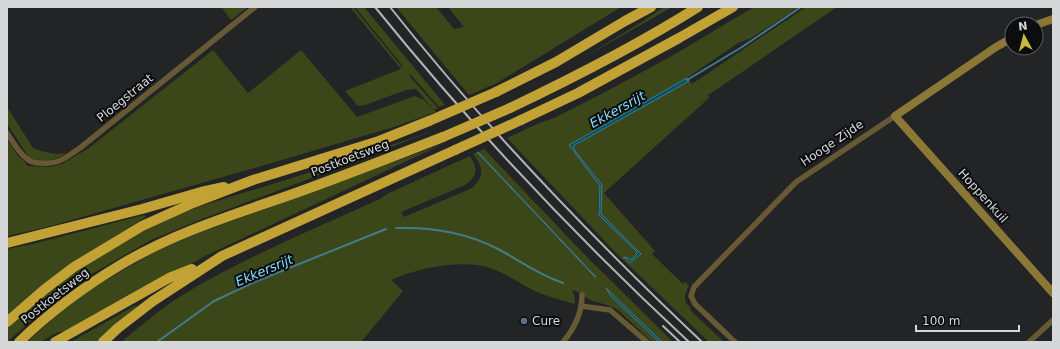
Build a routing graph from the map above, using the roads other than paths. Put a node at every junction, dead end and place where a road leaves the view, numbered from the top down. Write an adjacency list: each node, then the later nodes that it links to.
1 (255, 7): 9 (street, Ploegstraat)
2 (642, 7): 6 (highway)
3 (651, 7): 6 (highway, Postkoetsweg)
4 (698, 7): 19 (highway, Postkoetsweg, bridge)
5 (733, 7): 12 (highway, bridge)
6 (625, 21): 10 (highway, Postkoetsweg, bridge)
7 (1004, 42): 8 (street, Hooge Zijde)
8 (895, 116): 13 (street, Hoppenkuil); 23 (street, Hooge Zijde)
9 (7, 133)
10 (253, 180): 11 (highway); 17 (highway, Postkoetsweg)
11 (7, 243)
12 (222, 256): 18 (highway); 20 (highway)
13 (1053, 293)
14 (582, 295): 15 (street)
15 (581, 306): 21 (street); 22 (street)
16 (1053, 320): 24 (street)
17 (7, 322)
18 (56, 341)
19 (19, 342)
20 (103, 342)
21 (564, 342)
22 (647, 342)
23 (735, 342)
24 (1029, 342)

